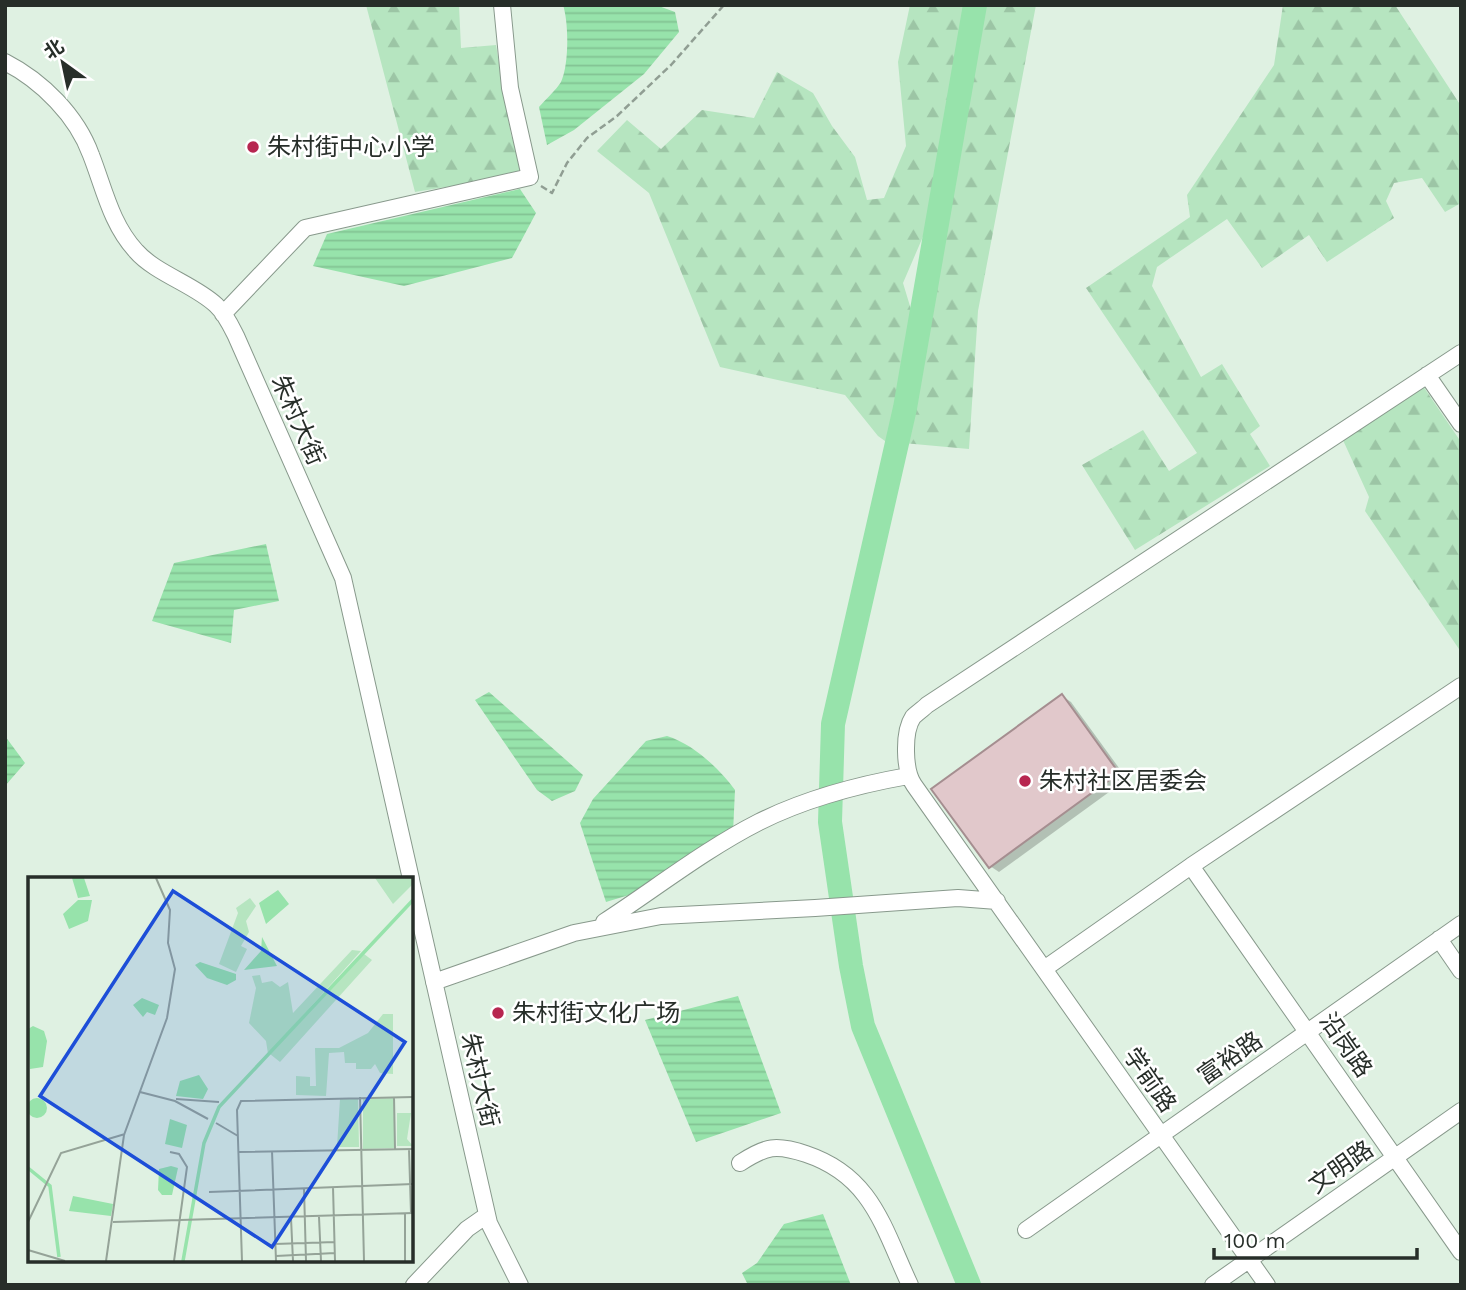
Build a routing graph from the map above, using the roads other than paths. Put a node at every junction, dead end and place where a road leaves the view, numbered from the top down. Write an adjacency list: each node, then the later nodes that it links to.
1 (502, 5): 3 (street)
2 (5, 62): 3 (street, 朱村大街)
3 (223, 314): 10 (street, 朱村大街)
4 (1461, 353): 5 (street)
5 (1427, 375): 6 (street); 8 (street)
6 (1461, 424)
7 (1461, 686): 9 (street)
8 (908, 776): 12 (street, 学前路); 14 (street)
9 (1191, 866): 16 (street); 19 (street, 沿岗路)
10 (411, 877)
11 (413, 888): 18 (street, 朱村大街)
12 (997, 901): 14 (street); 16 (street, 学前路)
13 (1461, 924): 15 (street, 富裕路)
14 (594, 929): 18 (street)
15 (1439, 939): 17 (street); 19 (street, 富裕路)
16 (1044, 969): 21 (street, 学前路)
17 (1461, 971)
18 (435, 982): 24 (street, 朱村大街)
19 (1308, 1031): 21 (street, 富裕路); 22 (street, 沿岗路)
20 (1461, 1111): 22 (street, 文明路)
21 (1161, 1135): 25 (street, 富裕路); 27 (street, 学前路)
22 (1396, 1157): 26 (street, 沿岗路); 27 (street, 文明路)
23 (740, 1163): 30 (street)
24 (488, 1215): 28 (street); 29 (street, 朱村大街)
25 (1026, 1230)
26 (1461, 1252)
27 (1249, 1260): 31 (street, 文明路); 32 (street, 学前路)
28 (414, 1285)
29 (520, 1285)
30 (910, 1285)
31 (1213, 1285)
32 (1267, 1285)

